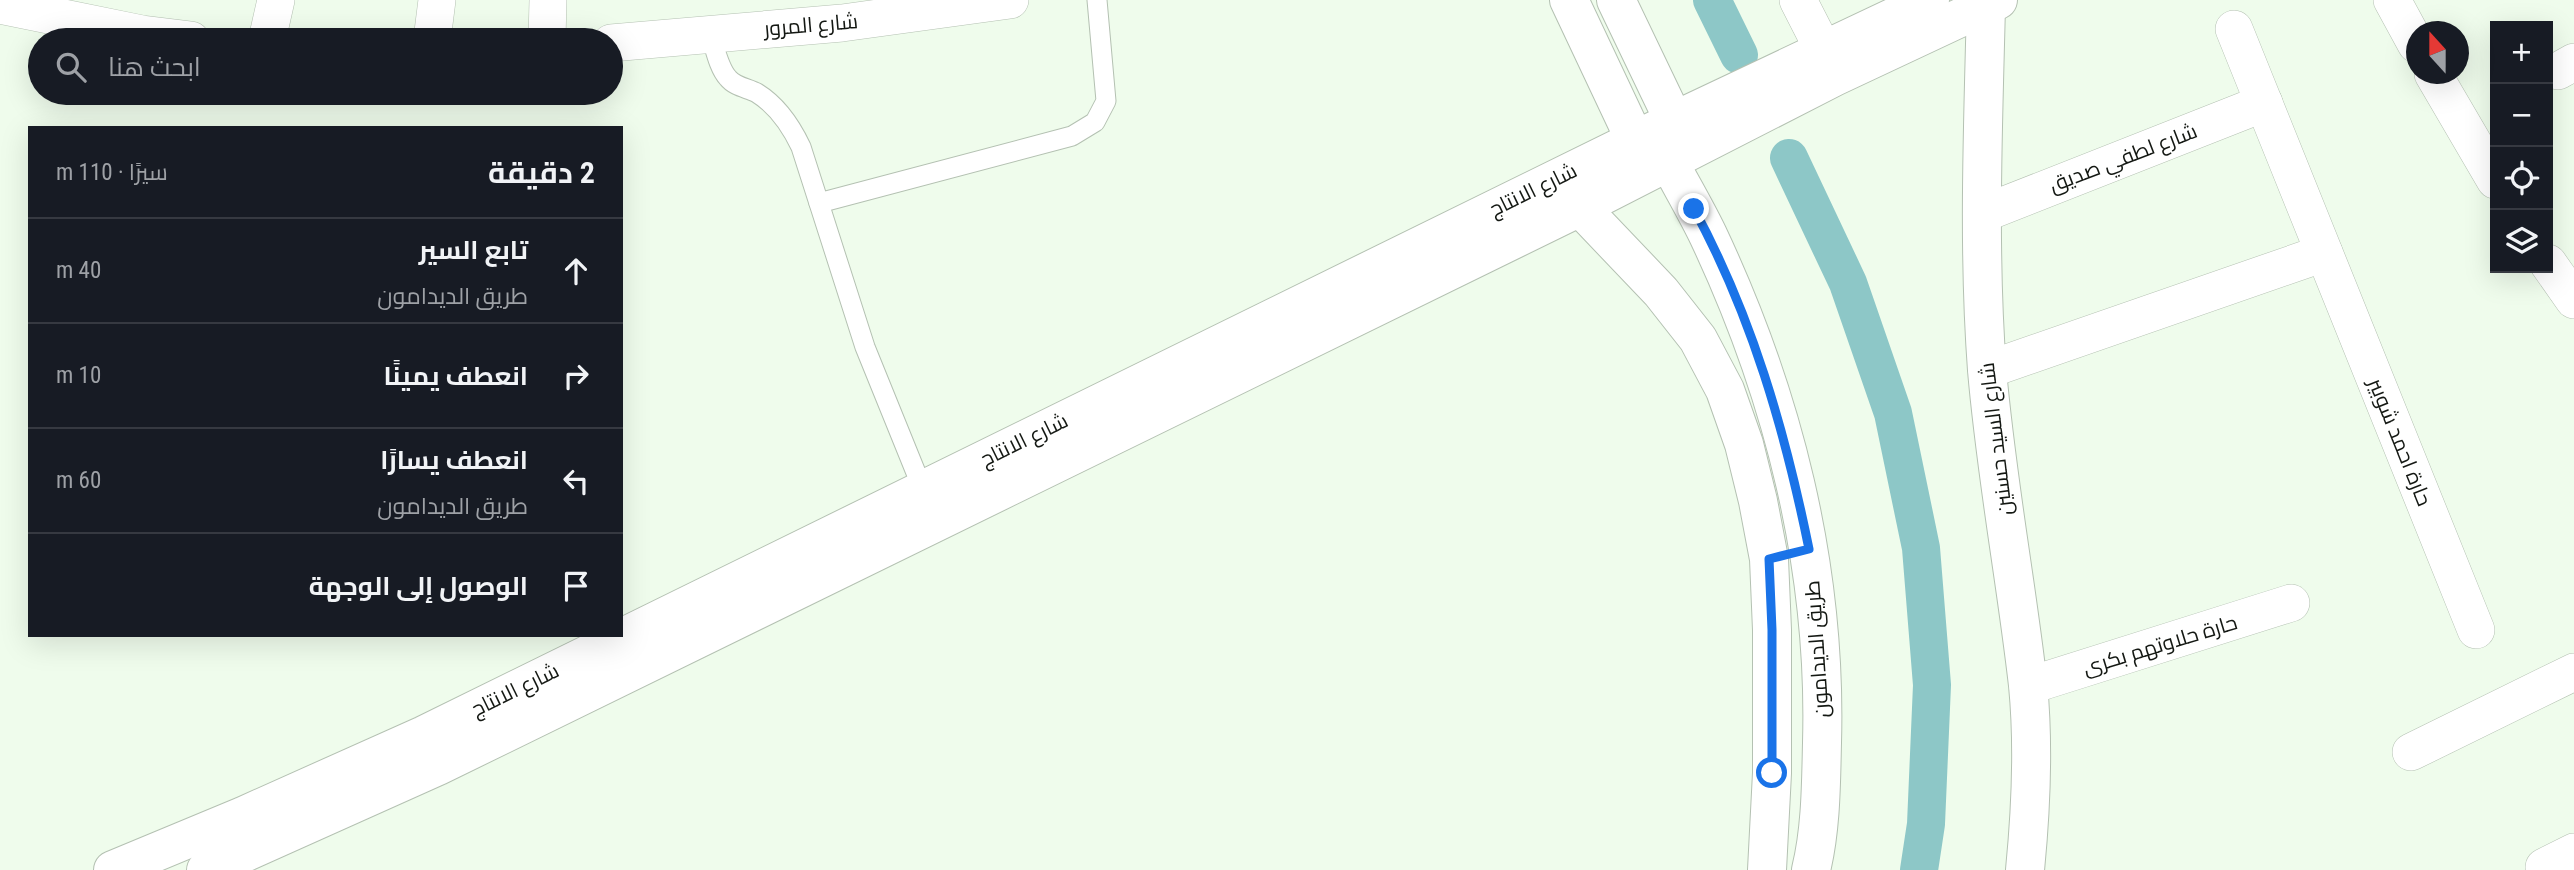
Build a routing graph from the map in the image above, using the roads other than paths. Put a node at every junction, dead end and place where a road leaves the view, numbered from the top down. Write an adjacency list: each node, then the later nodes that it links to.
1 (276, 0): 15 (street)
2 (437, 0): 16 (street)
3 (548, 0): 17 (street)
4 (1010, 0): 19 (street, شارع المرور)
5 (1097, 0): 28 (lane)
6 (1569, 0): 25 (main road)
7 (1616, 0): 24 (main road)
8 (1798, 0): 21 (street)
9 (1930, 0): 21 (main road, شارع الانتاج)
10 (2392, 0): 13 (street)
11 (1992, 3): 26 (main road, شارع الانتاج); 30 (main road, شارع السيد حسنين)
12 (0, 5): 14 (street)
13 (2406, 25)
14 (113, 28)
15 (270, 28)
16 (434, 28)
17 (547, 28)
18 (2234, 29): 23 (street, حارة احمد شوبير)
19 (710, 33): 20 (street, شارع المرور); 28 (lane)
20 (623, 42)
21 (1824, 51): 24 (main road, شارع الانتاج)
22 (2438, 84): 27 (street)
23 (2264, 103): 30 (street, شارع لطفي صديق); 31 (street, حارة احمد شوبير)
24 (1674, 121): 25 (main road, شارع الانتاج)
25 (1635, 140): 33 (main road, شارع الانتاج)
26 (1668, 160): 29 (main road, شارع الانتاج); 34 (main road, طريق الديدامون)
27 (2490, 172)
28 (819, 203): 33 (lane)
29 (1580, 207): 35 (main road, طريق الديدامون); 40 (main road, شارع الانتاج)
30 (1982, 214): 32 (main road, شارع السيد حسنين)
31 (2324, 253): 32 (street); 37 (street, حارة احمد شوبير)
32 (1987, 370): 39 (main road, شارع السيد حسنين)
33 (923, 490): 40 (main road, شارع الانتاج)
34 (1809, 549): 35 (main road); 45 (main road, طريق الديدامون)
35 (1769, 559): 44 (main road, طريق الديدامون)
36 (2291, 603): 39 (street, حارة حلاوتهم بكرى)
37 (2476, 630)
38 (2574, 672): 41 (street)
39 (2028, 686): 46 (main road, شارع السيد حسنين)
40 (431, 750): 42 (main road, شارع الانتاج); 43 (main road, شارع الانتاج)
41 (2411, 752)
42 (113, 870)
43 (206, 870)
44 (1766, 870)
45 (1811, 870)
46 (2025, 870)

